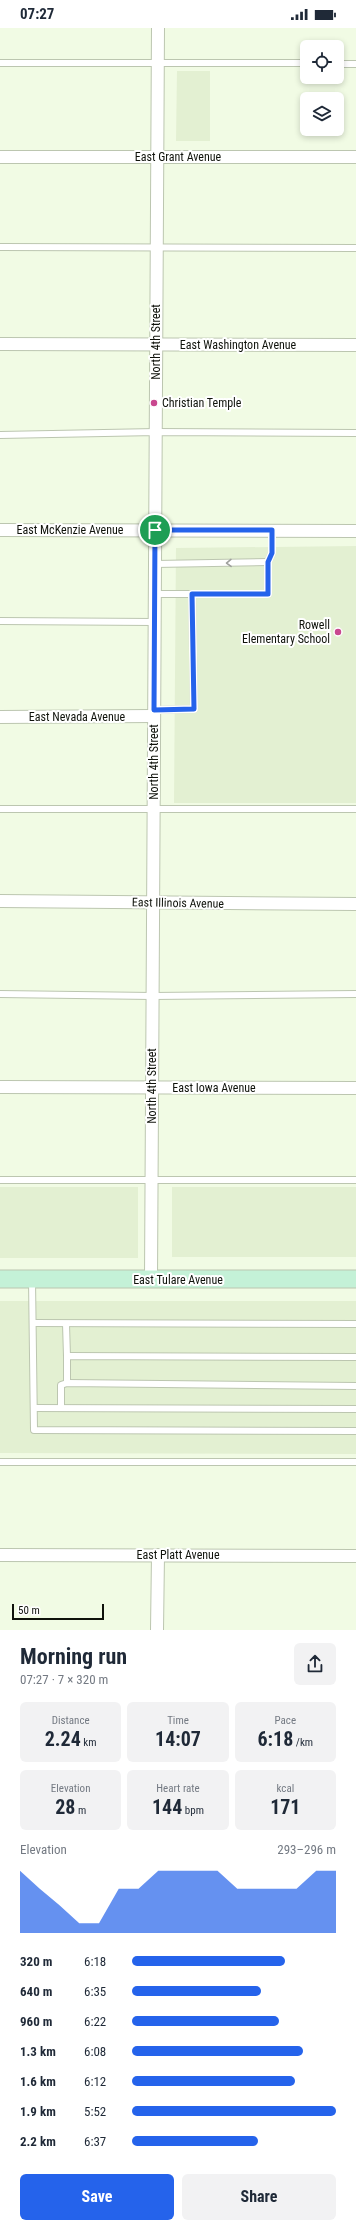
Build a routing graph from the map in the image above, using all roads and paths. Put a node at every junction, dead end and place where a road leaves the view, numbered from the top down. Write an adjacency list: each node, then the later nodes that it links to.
1 (158, 28): 3 (street, North 4th Street)
2 (0, 63): 3 (lane)
3 (158, 63): 4 (lane); 8 (street, North 4th Street)
4 (300, 64)
5 (344, 64): 6 (lane)
6 (356, 64)
7 (0, 157): 8 (street, East Grant Avenue)
8 (157, 157): 9 (street, East Grant Avenue); 11 (street, North 4th Street)
9 (356, 157)
10 (0, 247): 11 (lane)
11 (156, 247): 12 (lane); 14 (street, North 4th Street)
12 (356, 248)
13 (0, 344): 14 (street, East Washington Avenue)
14 (156, 345): 15 (street, East Washington Avenue); 16 (street, North 4th Street)
15 (356, 345)
16 (156, 432): 17 (lane); 18 (lane); 20 (street, North 4th Street)
17 (356, 433)
18 (0, 435)
19 (0, 530): 20 (street, East McKenzie Avenue)
20 (155, 530): 21 (street, East McKenzie Avenue); 24 (street, North 4th Street)
21 (272, 530): 22 (street, East McKenzie Avenue); 23 (lane)
22 (356, 530)
23 (268, 562): 24 (lane, one-way to 24); 26 (lane)
24 (155, 564): 25 (street, North 4th Street)
25 (154, 594): 26 (lane); 28 (street, North 4th Street)
26 (192, 594): 29 (lane)
27 (0, 621): 28 (lane)
28 (154, 622): 29 (street, North 4th Street)
29 (154, 713): 30 (street, East Nevada Avenue); 32 (street, North 4th Street)
30 (0, 717)
31 (0, 809): 32 (lane)
32 (153, 809): 33 (lane); 35 (street, North 4th Street)
33 (356, 809)
34 (0, 901): 35 (street, East Illinois Avenue)
35 (153, 902): 36 (street, East Illinois Avenue); 39 (street, North 4th Street)
36 (356, 904)
37 (0, 994): 39 (lane)
38 (356, 994): 39 (lane)
39 (152, 996): 42 (street, North 4th Street)
40 (0, 1087): 42 (street, East Iowa Avenue)
41 (356, 1088): 42 (street, East Iowa Avenue)
42 (152, 1089): 44 (street, North 4th Street)
43 (0, 1180): 44 (lane)
44 (151, 1180): 45 (lane); 49 (street, North 4th Street)
45 (356, 1180)
46 (356, 1279): 49 (main road, East Tulare Avenue)
47 (0, 1280): 48 (main road, East Tulare Avenue)
48 (32, 1280): 49 (main road, East Tulare Avenue); 50 (lane)
49 (151, 1280)
50 (33, 1323): 51 (lane); 57 (lane)
51 (66, 1324): 52 (lane); 53 (lane)
52 (356, 1324)
53 (67, 1356): 54 (lane); 55 (lane)
54 (356, 1357)
55 (67, 1383): 56 (lane); 58 (lane)
56 (356, 1386)
57 (34, 1408): 58 (lane); 60 (lane)
58 (61, 1408): 59 (lane)
59 (356, 1409)
60 (356, 1431)
61 (0, 1462): 62 (lane)
62 (356, 1462)
63 (0, 1555): 64 (street, East Platt Avenue)
64 (158, 1555): 65 (street, East Platt Avenue); 66 (street)
65 (356, 1556)
66 (157, 1630)

